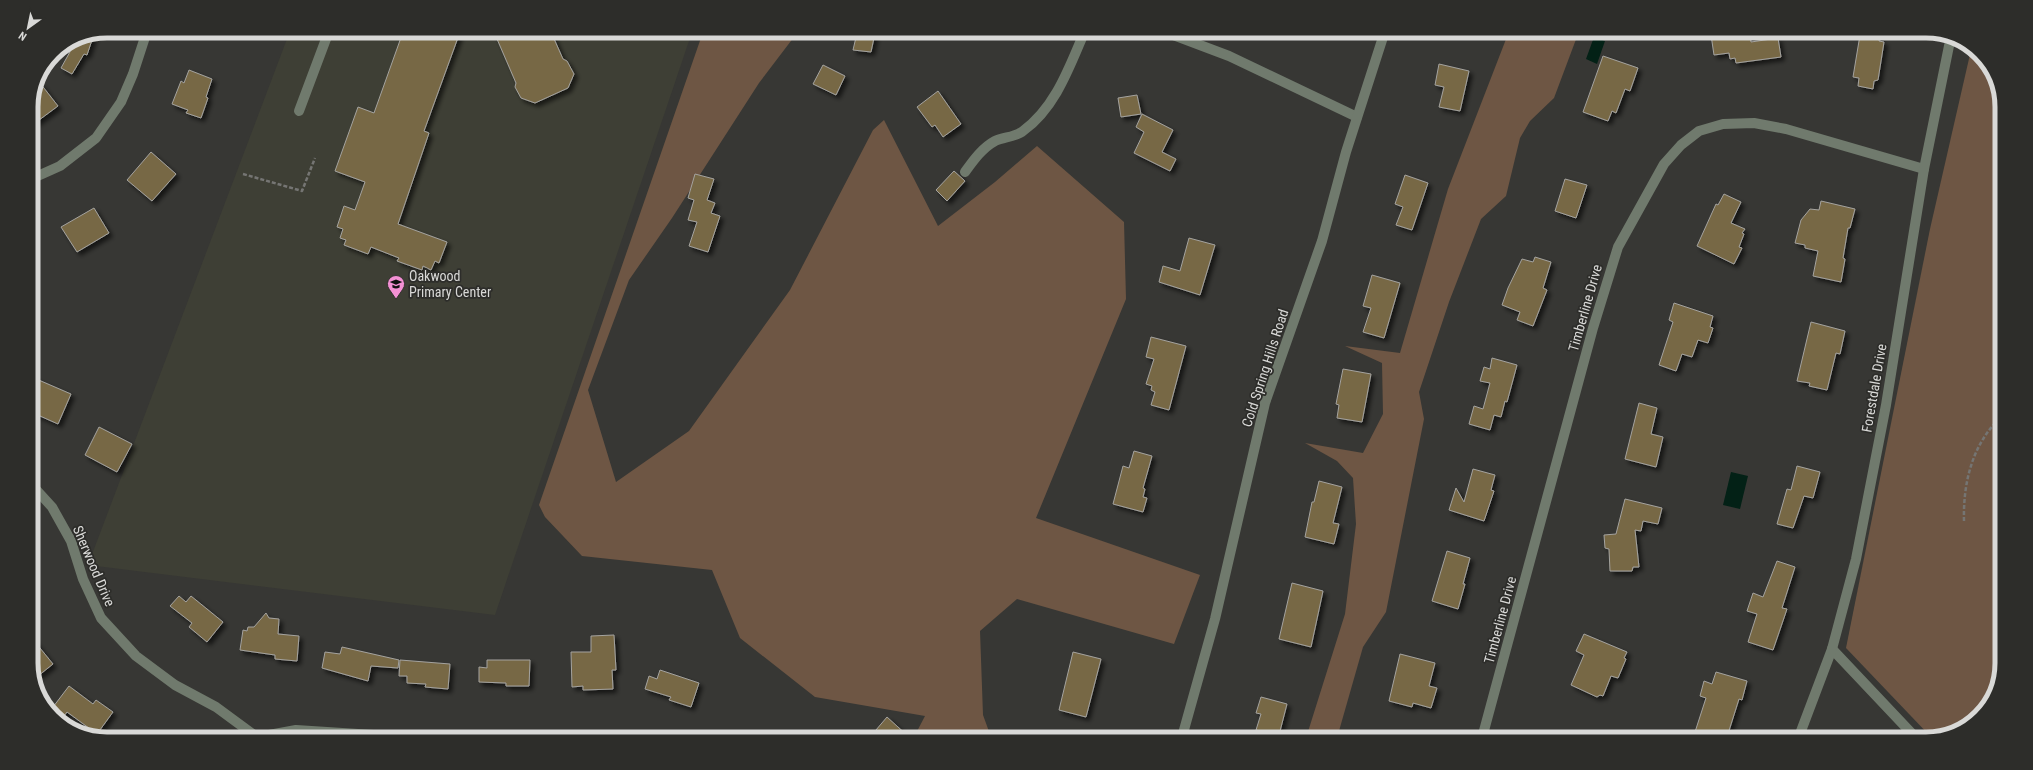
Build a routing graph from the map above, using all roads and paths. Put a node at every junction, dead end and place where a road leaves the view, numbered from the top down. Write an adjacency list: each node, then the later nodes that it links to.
1 (145, 38): 13 (street)
2 (327, 38): 7 (street)
3 (1082, 38): 11 (street)
4 (1181, 38): 8 (street)
5 (1383, 38): 8 (street, Cold Spring Hills Road)
6 (1950, 43): 10 (street, Forestdale Drive)
7 (299, 111)
8 (1357, 117): 21 (street, Cold Spring Hills Road)
9 (315, 158): 12 (path)
10 (1924, 169): 17 (street, Forestdale Drive); 22 (street, Timberline Drive)
11 (965, 172)
12 (243, 174)
13 (38, 176)
14 (1995, 423): 16 (path)
15 (38, 492): 18 (street, Sherwood Drive)
16 (1964, 521)
17 (1832, 649): 23 (street, Forestdale Drive); 24 (street)
18 (250, 732)
19 (285, 732): 20 (street)
20 (327, 732)
21 (1183, 732)
22 (1484, 732)
23 (1801, 732)
24 (1910, 732)

